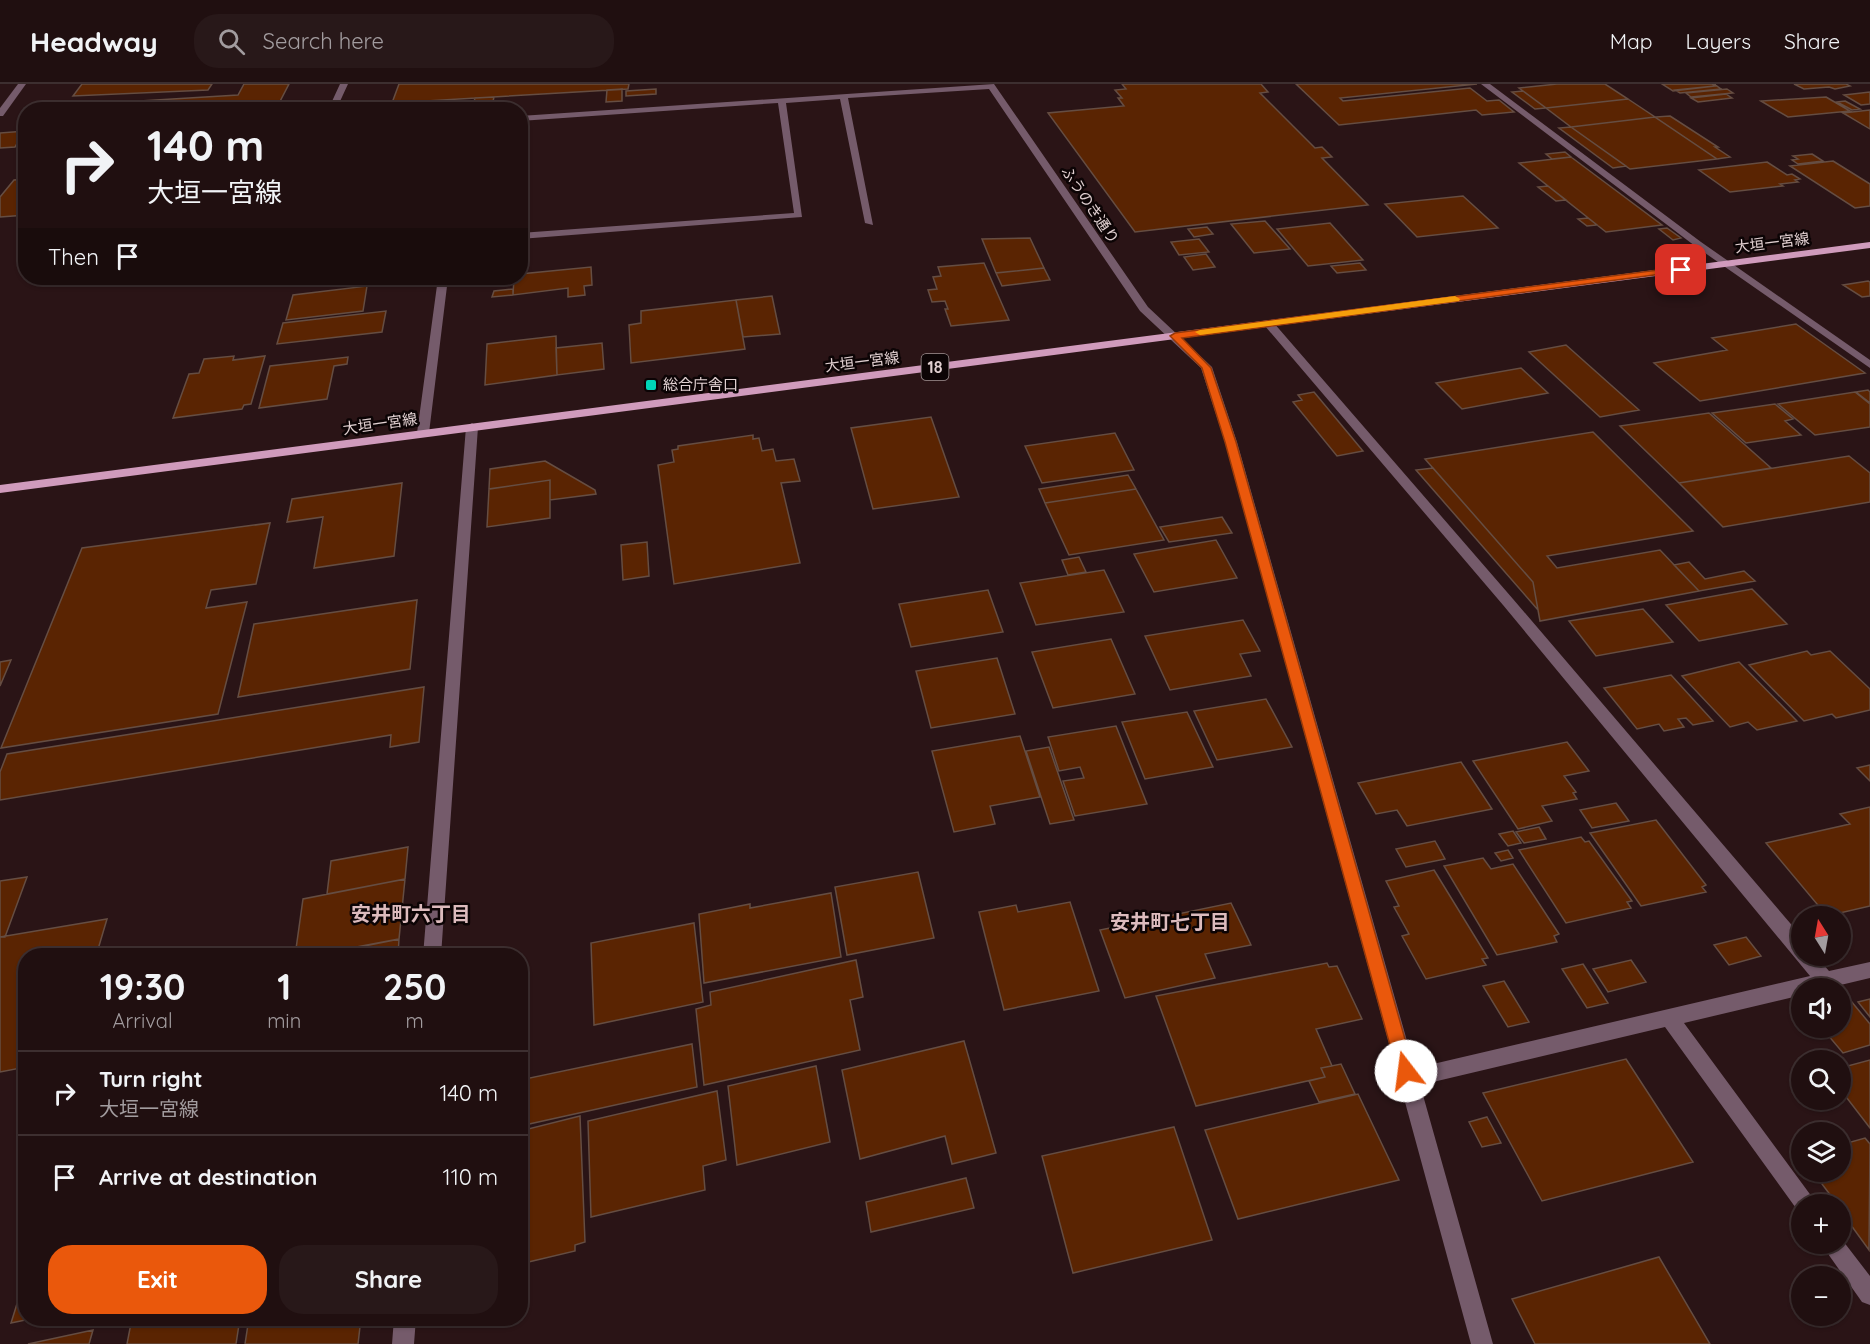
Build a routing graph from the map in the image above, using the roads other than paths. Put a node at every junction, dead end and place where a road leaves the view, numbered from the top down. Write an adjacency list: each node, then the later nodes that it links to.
1 (22, 84): 8 (street)
2 (344, 84): 7 (street)
3 (1485, 84): 13 (street)
4 (990, 85): 5 (street); 16 (street, ふうのき通り)
5 (843, 96): 6 (street); 10 (street)
6 (782, 101): 9 (street); 11 (street)
7 (336, 102)
8 (0, 114)
9 (528, 118)
10 (870, 223)
11 (528, 235)
12 (1870, 245): 13 (main road, 大垣一宮線 / 18)
13 (1726, 264): 15 (main road, 大垣一宮線 / 18); 17 (street)
14 (442, 285): 19 (street)
15 (1269, 324): 16 (main road, 大垣一宮線 / 18); 21 (street)
16 (1175, 336): 18 (main road, 大垣一宮線 / 18); 29 (street, ふうのき通り)
17 (1870, 364)
18 (472, 427): 19 (main road, 大垣一宮線 / 18); 22 (street)
19 (423, 434): 20 (main road, 大垣一宮線 / 18)
20 (0, 489)
21 (1791, 938)
22 (433, 948)
23 (1813, 966): 25 (street)
24 (1870, 970): 26 (street)
25 (1823, 978)
26 (1838, 978)
27 (1791, 989): 28 (street)
28 (1669, 1018): 29 (street); 30 (street)
29 (1406, 1071): 35 (street, ふうのき通り)
30 (1798, 1194)
31 (1840, 1254): 32 (street)
32 (1870, 1294)
33 (404, 1326): 34 (street)
34 (403, 1344)
35 (1482, 1344)

